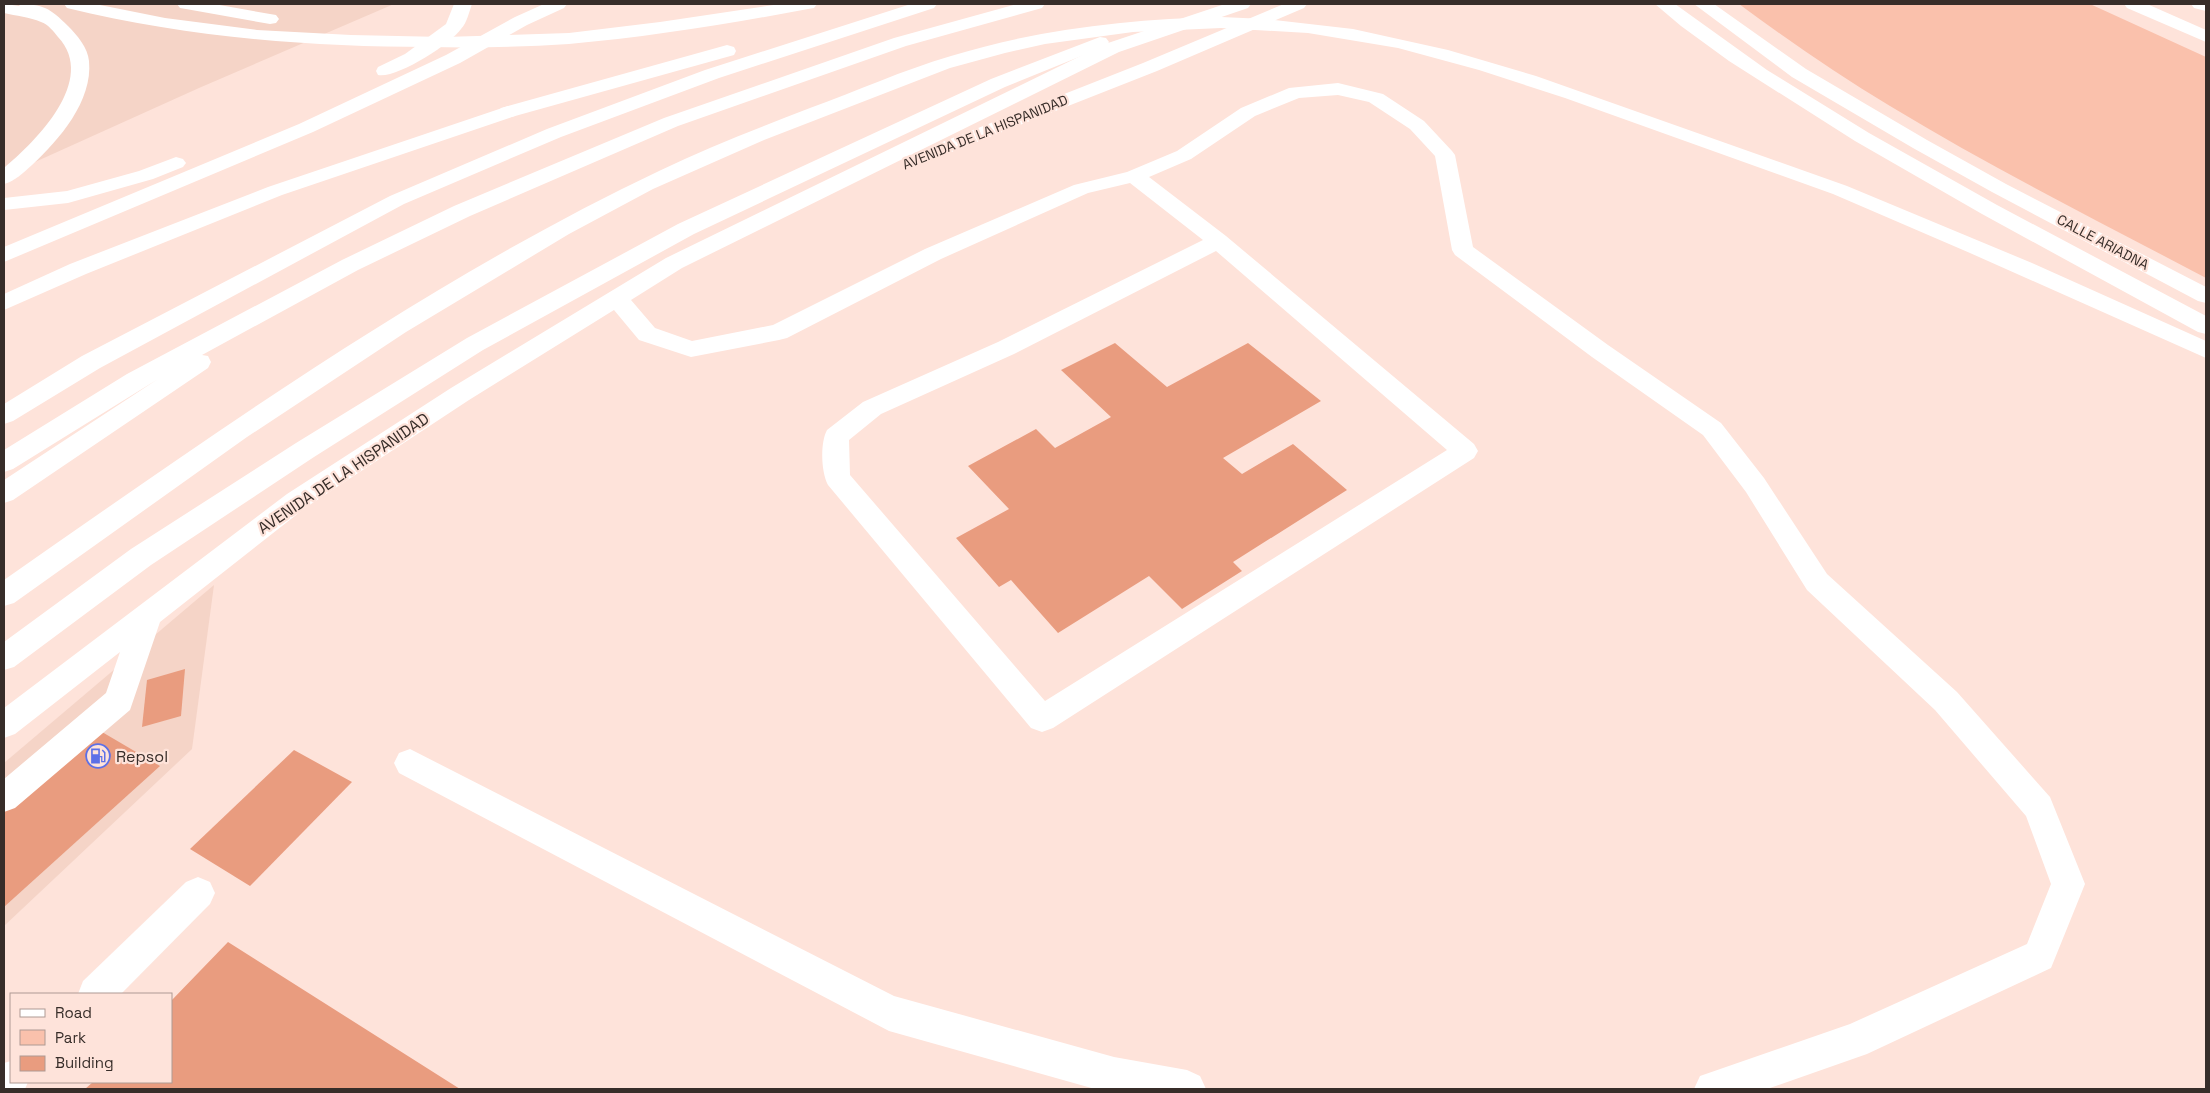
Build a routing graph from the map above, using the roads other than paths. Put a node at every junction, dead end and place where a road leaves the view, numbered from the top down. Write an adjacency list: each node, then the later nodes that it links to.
1 (27, 4): 19 (main road)
2 (73, 4): 21 (main road)
3 (186, 4): 21 (main road)
4 (463, 4): 25 (main road)
5 (531, 4): 20 (main road)
6 (558, 4): 20 (main road)
7 (1036, 4): 32 (main road)
8 (1194, 4): 40 (main road)
9 (1242, 4): 28 (main road, AVENIDA DE LA HISPANIDAD)
10 (1298, 4): 28 (main road, AVENIDA DE LA HISPANIDAD)
11 (1664, 4): 33 (main road)
12 (1703, 4): 29 (main road, CALLE ARIADNA)
13 (2133, 4): 22 (main road)
14 (2200, 4): 17 (main road)
15 (803, 5): 21 (main road)
16 (925, 5): 31 (main road); 35 (main road)
17 (2206, 6)
18 (4, 8): 19 (main road)
19 (51, 18): 23 (main road)
20 (521, 21): 27 (main road)
21 (684, 24)
22 (2206, 37)
23 (11, 172)
24 (1134, 176): 26 (main road); 30 (main road); 47 (main road)
25 (4, 204)
26 (1218, 241): 26 (main road)
27 (4, 255)
28 (674, 263): 30 (main road, AVENIDA DE LA HISPANIDAD)
29 (2206, 296)
30 (616, 297): 39 (main road, AVENIDA DE LA HISPANIDAD)
31 (4, 303)
32 (278, 303): 36 (main road); 37 (main road)
33 (2206, 326)
34 (2206, 350): 38 (main road)
35 (4, 415)
36 (4, 462)
37 (4, 494)
38 (4, 595)
39 (147, 616): 41 (main road, AVENIDA DE LA HISPANIDAD); 43 (main road)
40 (4, 658)
41 (4, 725)
42 (410, 763): 46 (main road)
43 (4, 798)
44 (198, 893): 45 (main road)
45 (97, 993)
46 (1187, 1089)
47 (1713, 1089)

